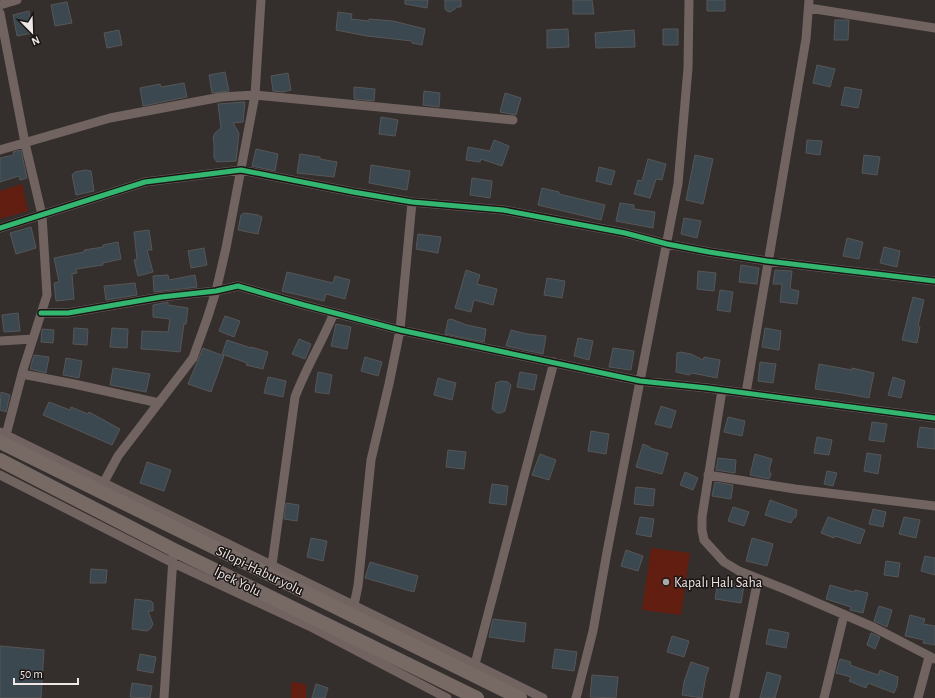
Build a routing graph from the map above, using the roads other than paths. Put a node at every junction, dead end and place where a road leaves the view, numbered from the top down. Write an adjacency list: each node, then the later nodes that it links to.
1 (17, 0): 4 (street)
2 (261, 0): 8 (street)
3 (688, 0): 16 (street)
4 (0, 4)
5 (809, 4): 7 (street); 17 (street)
6 (0, 13): 10 (street)
7 (935, 28)
8 (255, 95): 9 (street); 10 (street); 12 (street)
9 (514, 120)
10 (25, 143): 11 (street); 14 (street)
11 (0, 150)
12 (241, 170): 13 (street); 14 (street); 19 (street)
13 (412, 202): 16 (street); 22 (street)
14 (42, 215): 15 (street); 20 (street)
15 (0, 228)
16 (667, 244): 17 (street); 27 (street)
17 (767, 261): 18 (street); 29 (street)
18 (935, 281)
19 (216, 291): 20 (street); 21 (street); 30 (street)
20 (41, 313): 23 (street)
21 (334, 313): 22 (street); 39 (street)
22 (400, 330): 25 (street); 41 (street)
23 (33, 339): 24 (street); 26 (street)
24 (0, 340)
25 (554, 362): 27 (street); 44 (street)
26 (22, 374): 30 (street); 32 (street)
27 (640, 380): 28 (street); 51 (street)
28 (722, 390): 29 (street); 35 (street)
29 (746, 393): 31 (street)
30 (159, 403): 36 (street)
31 (935, 418)
32 (2, 436): 36 (street); 49 (highway, Silopi-Habur yolu)
33 (0, 460): 38 (highway, İpek Yolu)
34 (0, 475): 38 (street)
35 (708, 475): 37 (street); 40 (street)
36 (104, 482): 39 (street)
37 (935, 506)
38 (173, 556): 45 (street); 46 (street); 48 (highway, İpek Yolu)
39 (272, 565): 41 (street)
40 (758, 578): 42 (street); 52 (street)
41 (354, 605): 44 (street)
42 (844, 615): 43 (street); 53 (street)
43 (932, 658): 54 (street)
44 (475, 664): 50 (street)
45 (435, 695): 47 (street)
46 (164, 698)
47 (447, 698)
48 (477, 698)
49 (520, 698)
50 (543, 698)
51 (576, 698)
52 (734, 698)
53 (824, 698)
54 (918, 698)

